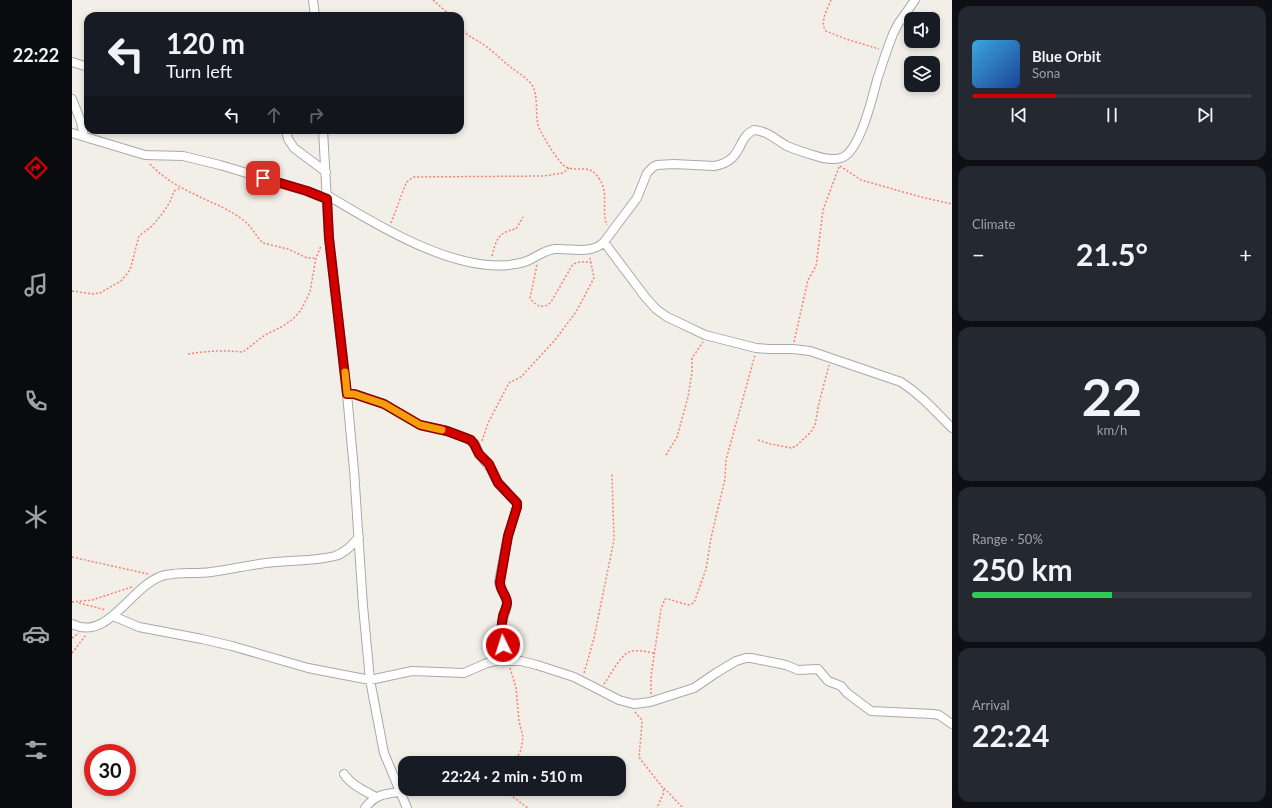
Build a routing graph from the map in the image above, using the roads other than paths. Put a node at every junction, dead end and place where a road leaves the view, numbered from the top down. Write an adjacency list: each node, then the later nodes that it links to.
1 (313, 0): 3 (street)
2 (915, 0): 13 (street)
3 (314, 12)
4 (72, 62): 5 (street)
5 (84, 66)
6 (72, 99): 10 (street)
7 (72, 132): 10 (street)
8 (287, 134): 11 (street)
9 (323, 134): 11 (street)
10 (84, 136): 12 (street)
11 (326, 172): 12 (street)
12 (327, 197): 13 (street); 14 (street)
13 (604, 242): 15 (street)
14 (347, 394): 16 (street); 19 (street)
15 (952, 428)
16 (359, 537): 17 (street); 20 (street)
17 (114, 614): 18 (street); 20 (street)
18 (72, 624)
19 (508, 661): 20 (street); 21 (street)
20 (370, 680): 23 (street)
21 (952, 724)
22 (344, 774): 26 (street)
23 (398, 789)
24 (398, 792): 26 (street)
25 (401, 796): 28 (street)
26 (376, 797): 27 (street)
27 (365, 808)
28 (407, 808)

